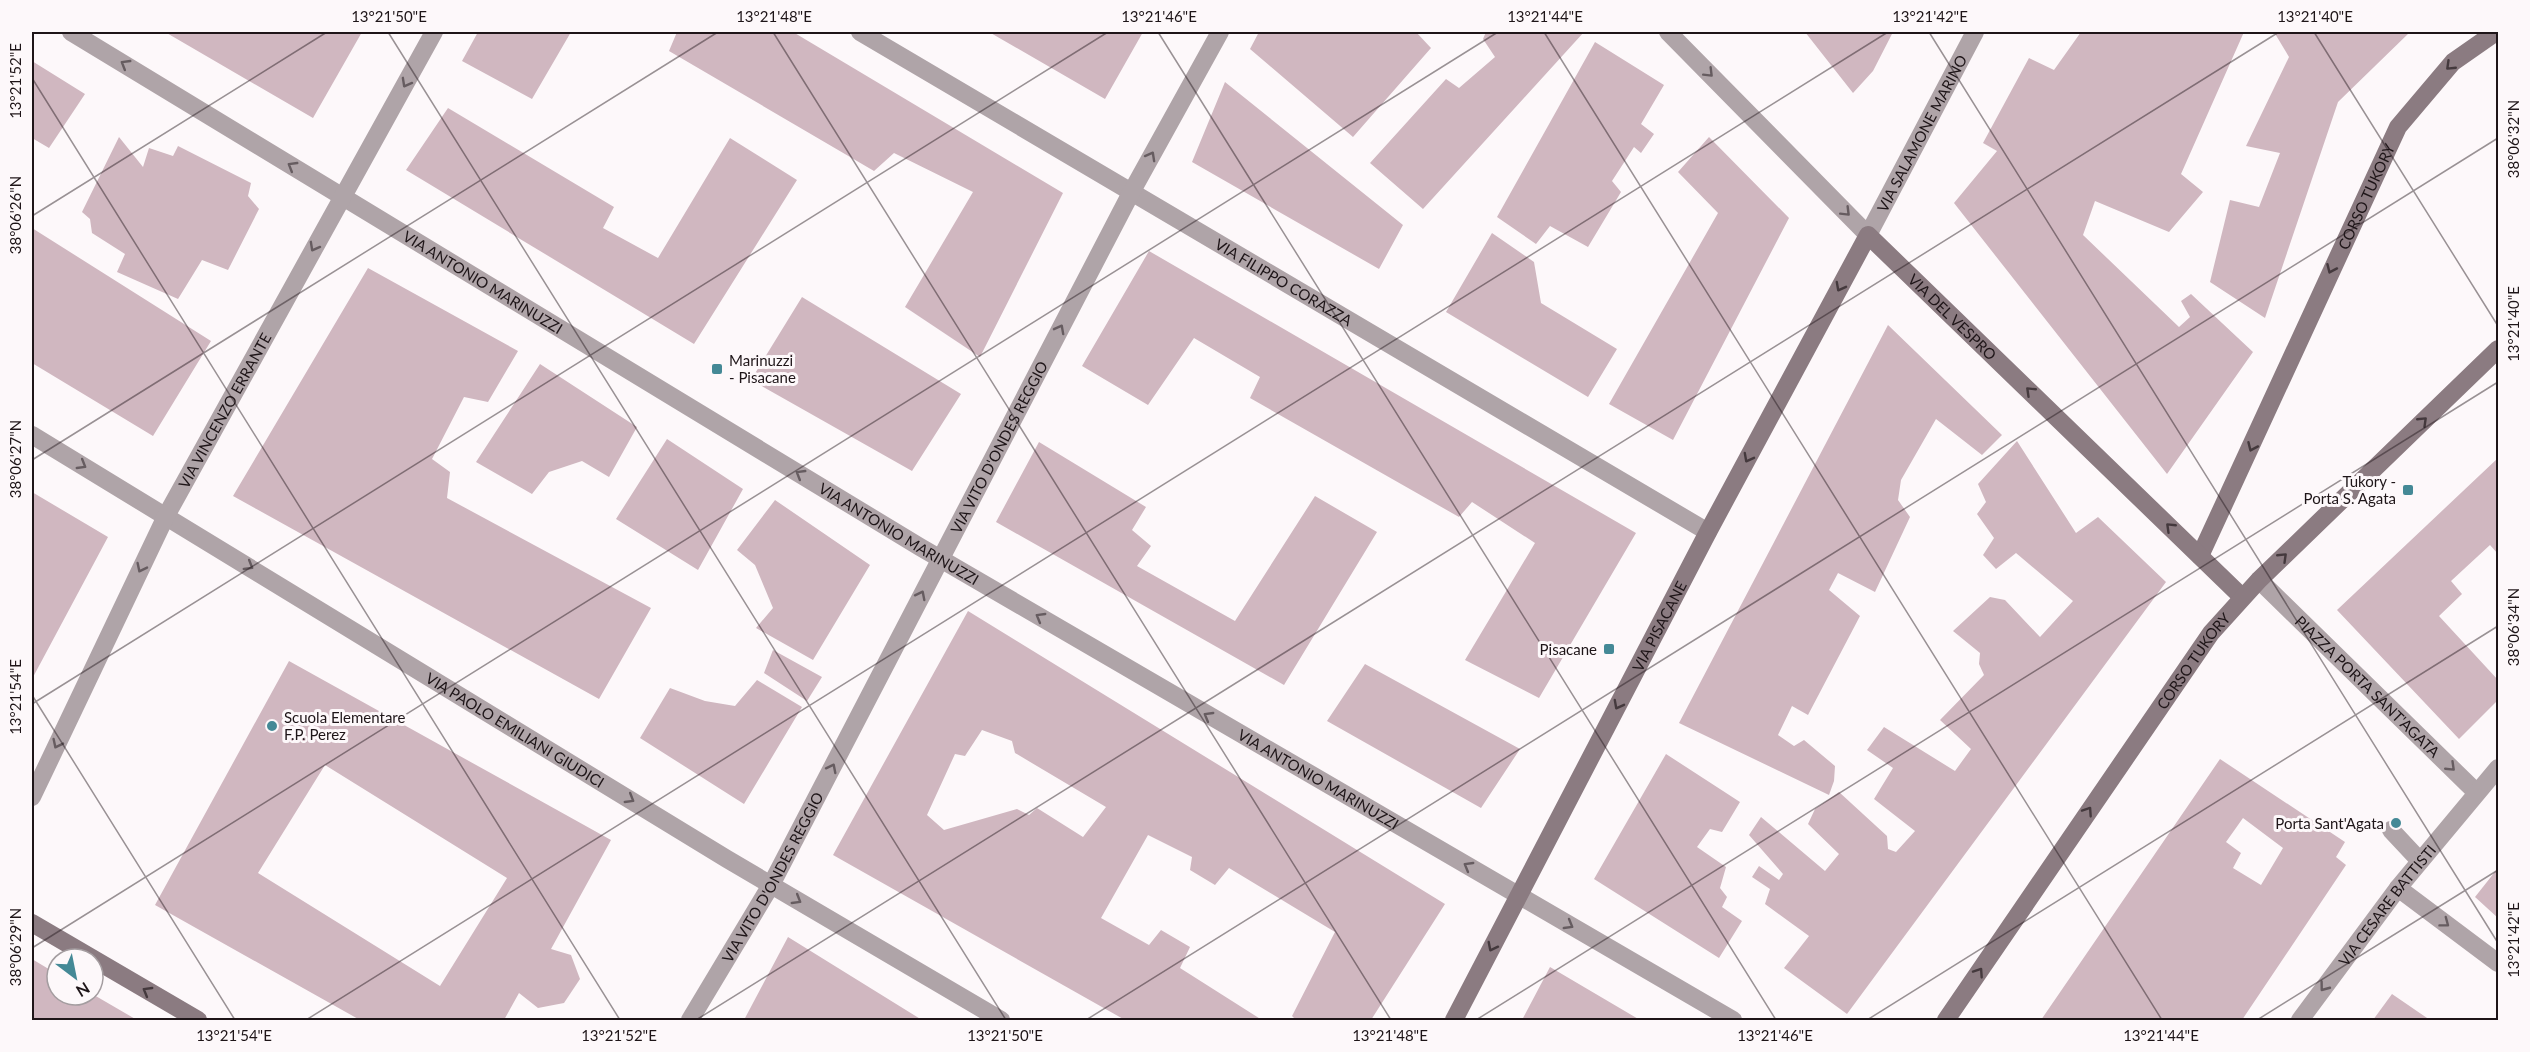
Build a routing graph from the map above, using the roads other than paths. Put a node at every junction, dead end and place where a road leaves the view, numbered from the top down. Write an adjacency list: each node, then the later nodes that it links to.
1 (71, 32): 9 (street, VIA ANTONIO MARINUZZI, one-way to 1)
2 (434, 32): 9 (street, VIA VINCENZO ERRANTE, one-way to 9)
3 (860, 32): 8 (street, VIA FILIPPO CORAZZA)
4 (1220, 32): 8 (street, VIA VITO D'ONDES REGGIO, one-way to 4)
5 (1668, 32): 10 (street, VIA DEL VESPRO, one-way to 10)
6 (1975, 32): 10 (street, VIA SALAMONE MARINO)
7 (2496, 32): 15 (street, CORSO TUKORY, one-way to 15)
8 (1132, 191): 14 (street, VIA FILIPPO CORAZZA); 16 (street, VIA VITO D'ONDES REGGIO, one-way to 8)
9 (342, 196): 13 (street, VIA VINCENZO ERRANTE, one-way to 13); 16 (street, VIA ANTONIO MARINUZZI, one-way to 9)
10 (1868, 235): 14 (street, VIA PISACANE, one-way to 14); 15 (street, VIA DEL VESPRO, one-way to 10)
11 (2499, 349): 17 (street, CORSO TUKORY, one-way to 11)
12 (32, 435): 13 (street, VIA PAOLO EMILIANI GIUDICI, one-way to 13)
13 (166, 516): 21 (street, VIA VINCENZO ERRANTE, one-way to 21); 24 (street, VIA PAOLO EMILIANI GIUDICI, one-way to 24)
14 (1708, 532): 26 (street, VIA PISACANE, one-way to 26)
15 (2200, 556): 18 (street, VIA DEL VESPRO)
16 (940, 559): 24 (street, VIA VITO D'ONDES REGGIO, one-way to 16); 26 (street, VIA ANTONIO MARINUZZI, one-way to 16)
17 (2259, 580): 18 (street, CORSO TUKORY); 20 (street, PIAZZA PORTA SANT'AGATA, one-way to 20)
18 (2242, 597): 34 (street, CORSO TUKORY, one-way to 18)
19 (2499, 768): 20 (street, VIA CESARE BATTISTI)
20 (2476, 792): 23 (street, VIA CESARE BATTISTI)
21 (32, 797)
22 (2391, 831): 23 (street)
23 (2420, 861): 25 (street, VIA CESARE BATTISTI)
24 (771, 885): 30 (street, VIA VITO D'ONDES REGGIO); 31 (street, VIA PAOLO EMILIANI GIUDICI, one-way to 31)
25 (2398, 888): 28 (street, one-way to 28); 35 (street, VIA CESARE BATTISTI, one-way to 35)
26 (1519, 895): 32 (street, VIA PISACANE, one-way to 32); 33 (street, VIA ANTONIO MARINUZZI, one-way to 33)
27 (32, 923): 29 (street, one-way to 27)
28 (2499, 963)
29 (198, 1020)
30 (690, 1020)
31 (1001, 1020)
32 (1454, 1020)
33 (1733, 1020)
34 (1946, 1020)
35 (2300, 1020)

